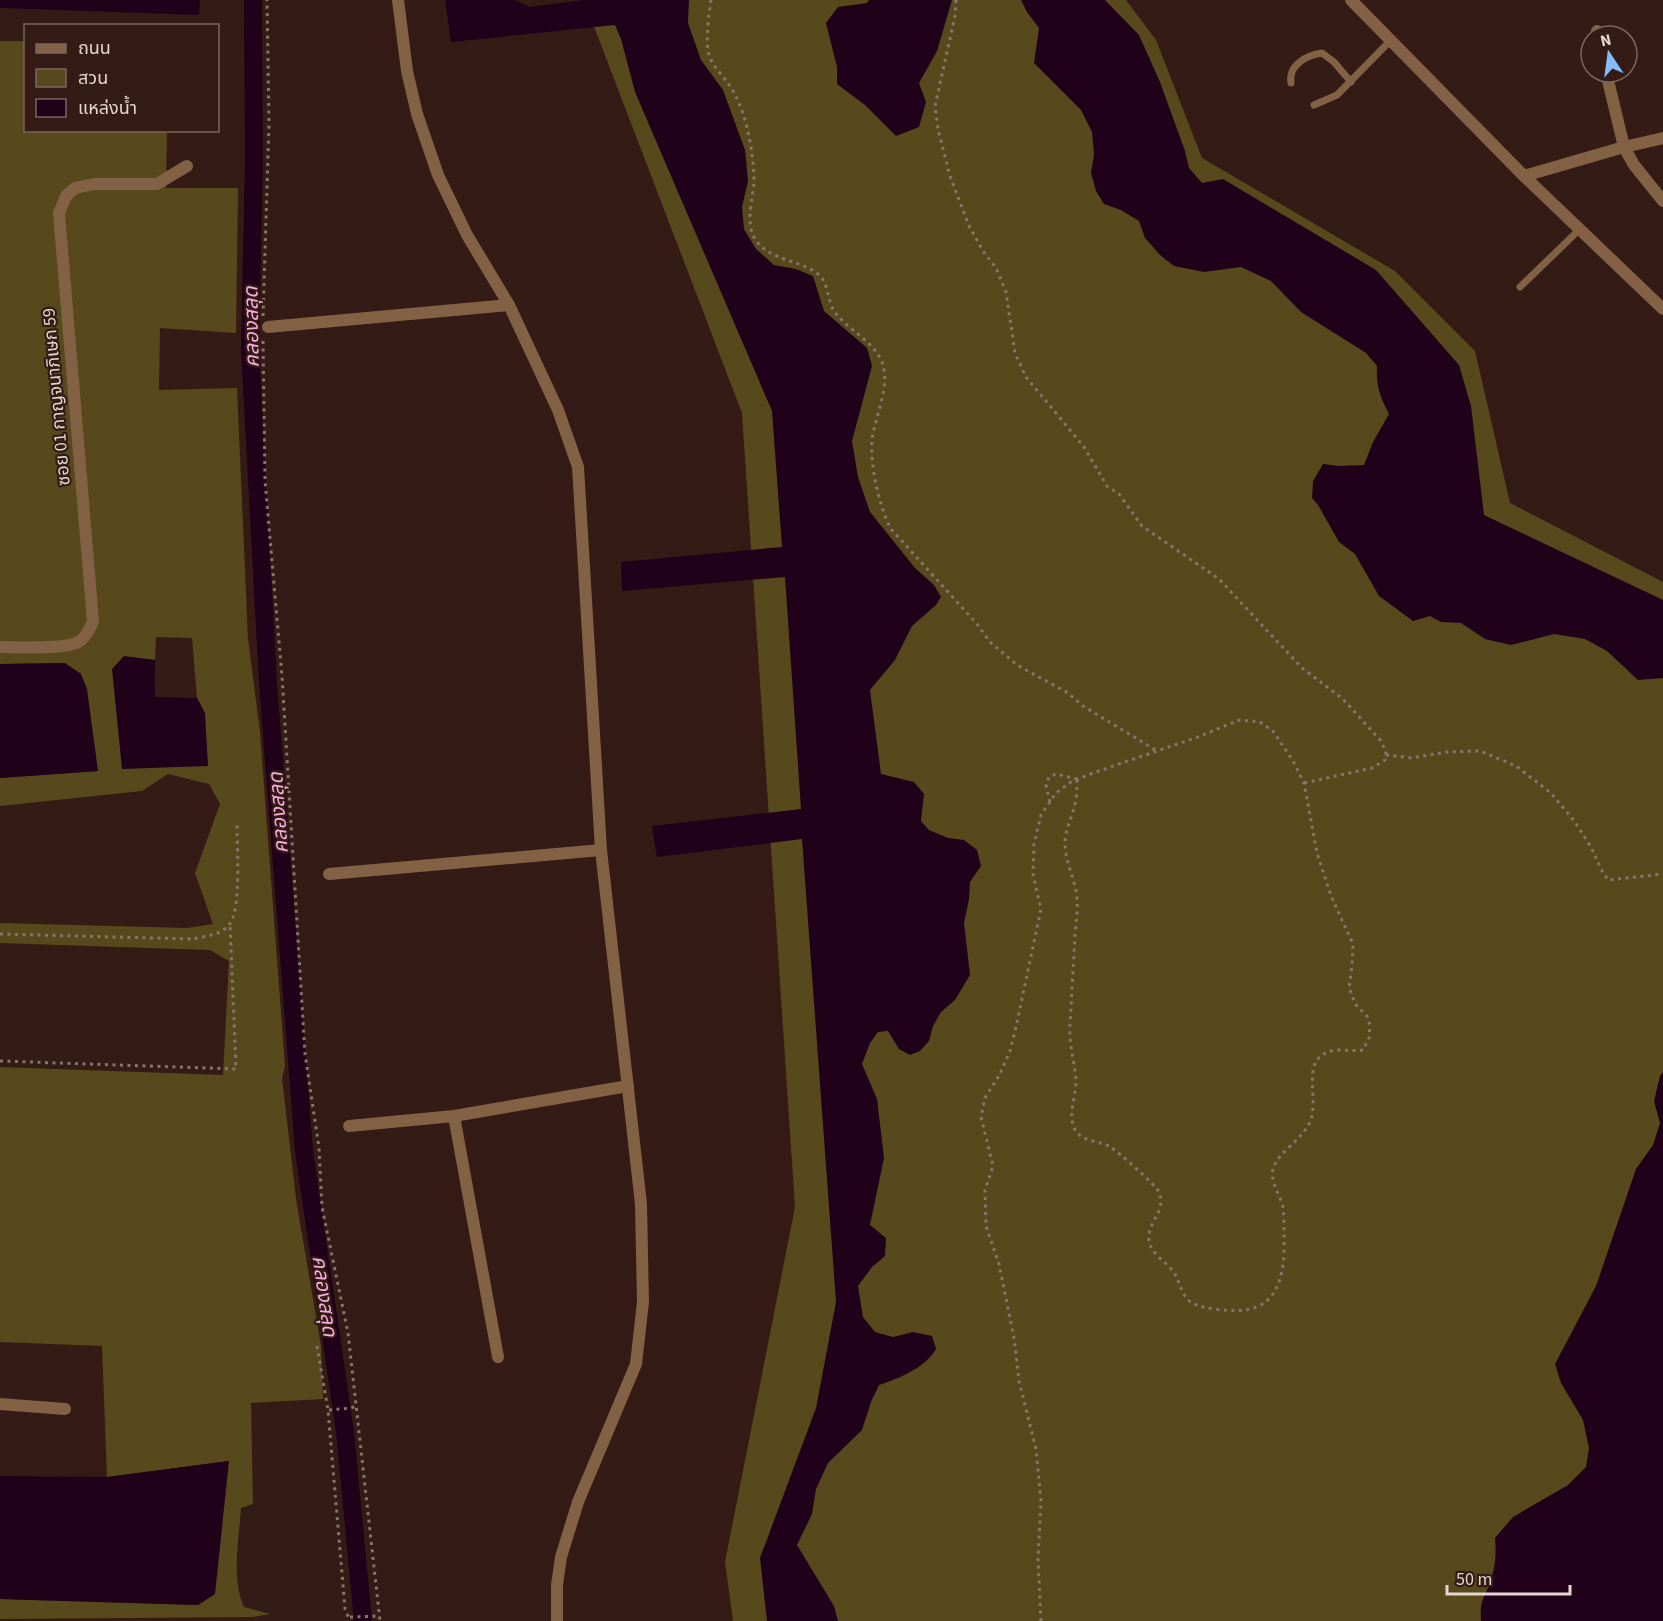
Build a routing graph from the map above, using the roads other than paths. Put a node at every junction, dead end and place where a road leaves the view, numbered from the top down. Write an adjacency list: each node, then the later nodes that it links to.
1 (398, 0): 15 (street)
2 (1351, 0): 3 (street)
3 (1390, 41): 4 (lane); 11 (street)
4 (1351, 82): 5 (lane); 7 (lane)
5 (1291, 83)
6 (1609, 84): 9 (street)
7 (1314, 105)
8 (1663, 138): 9 (street)
9 (1624, 147): 11 (street); 12 (street)
10 (187, 166): 18 (street, ซอย 01 กาญจนาภิเษก 59)
11 (1524, 176): 13 (street)
12 (1663, 201)
13 (1580, 229): 14 (lane); 16 (street)
14 (1520, 287)
15 (509, 305): 17 (street); 19 (street)
16 (1663, 309)
17 (265, 327)
18 (0, 647)
19 (601, 850): 20 (street); 21 (street)
20 (329, 874)
21 (628, 1086): 22 (street); 27 (street)
22 (454, 1116): 23 (street); 24 (street)
23 (349, 1126)
24 (498, 1358)
25 (0, 1404): 26 (street)
26 (64, 1409)
27 (557, 1621)

